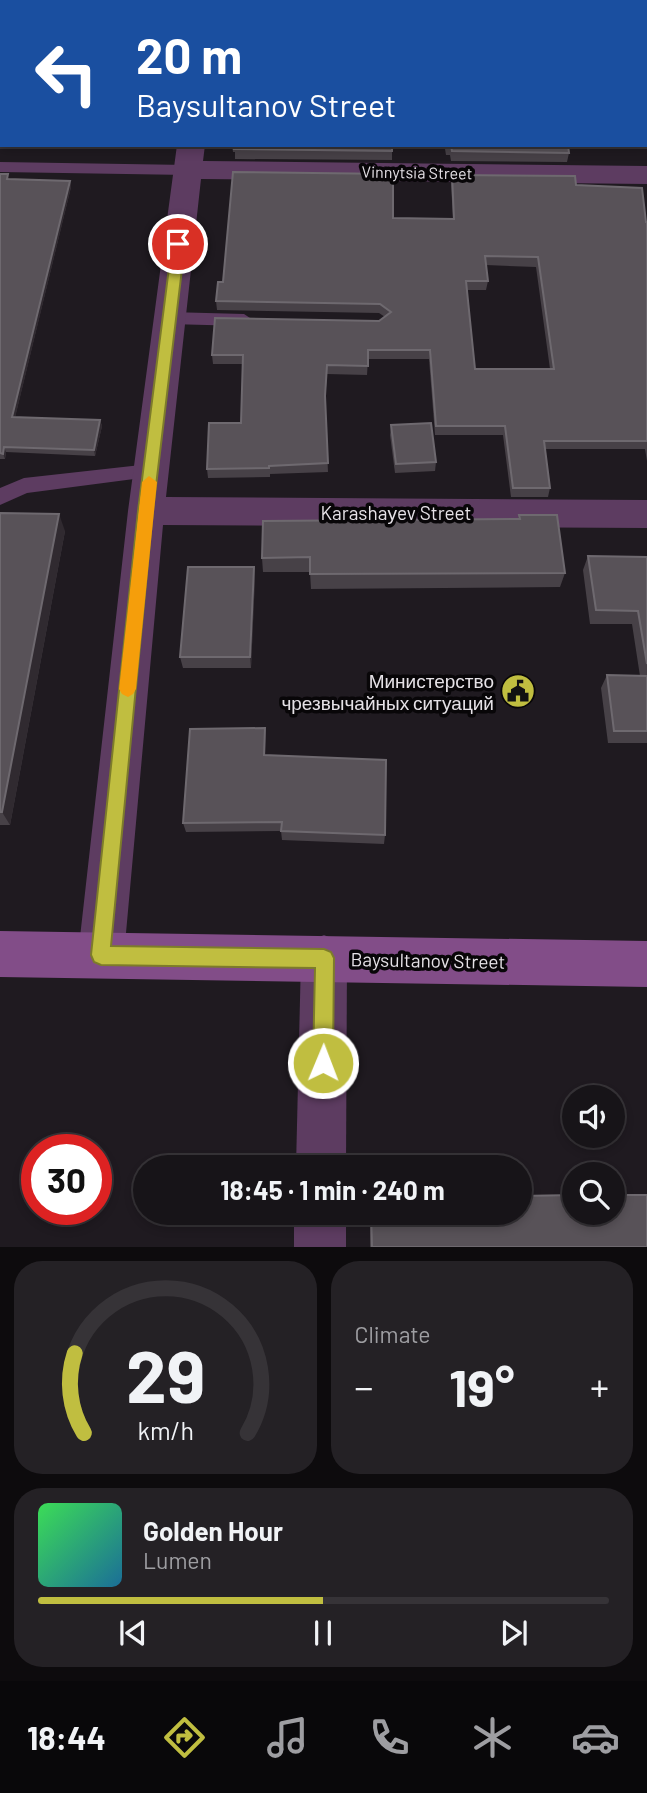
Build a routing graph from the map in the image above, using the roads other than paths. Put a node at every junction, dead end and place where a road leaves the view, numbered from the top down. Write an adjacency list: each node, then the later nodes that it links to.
1 (189, 157): 2 (lane); 3 (street, Vinnytsia Street); 4 (street)
2 (0, 167)
3 (647, 174)
4 (169, 318): 5 (lane); 6 (street)
5 (261, 320)
6 (150, 471): 7 (lane); 8 (street)
7 (0, 497)
8 (146, 511): 9 (street, Karashaуev Street); 11 (street)
9 (647, 514)
10 (0, 954): 11 (street, Baysultanov Street)
11 (101, 955): 12 (street, Baysultanov Street)
12 (324, 958): 13 (street, Baysultanov Street); 14 (street)
13 (647, 964)
14 (321, 1155)
15 (320, 1225): 16 (street)
16 (320, 1247)

